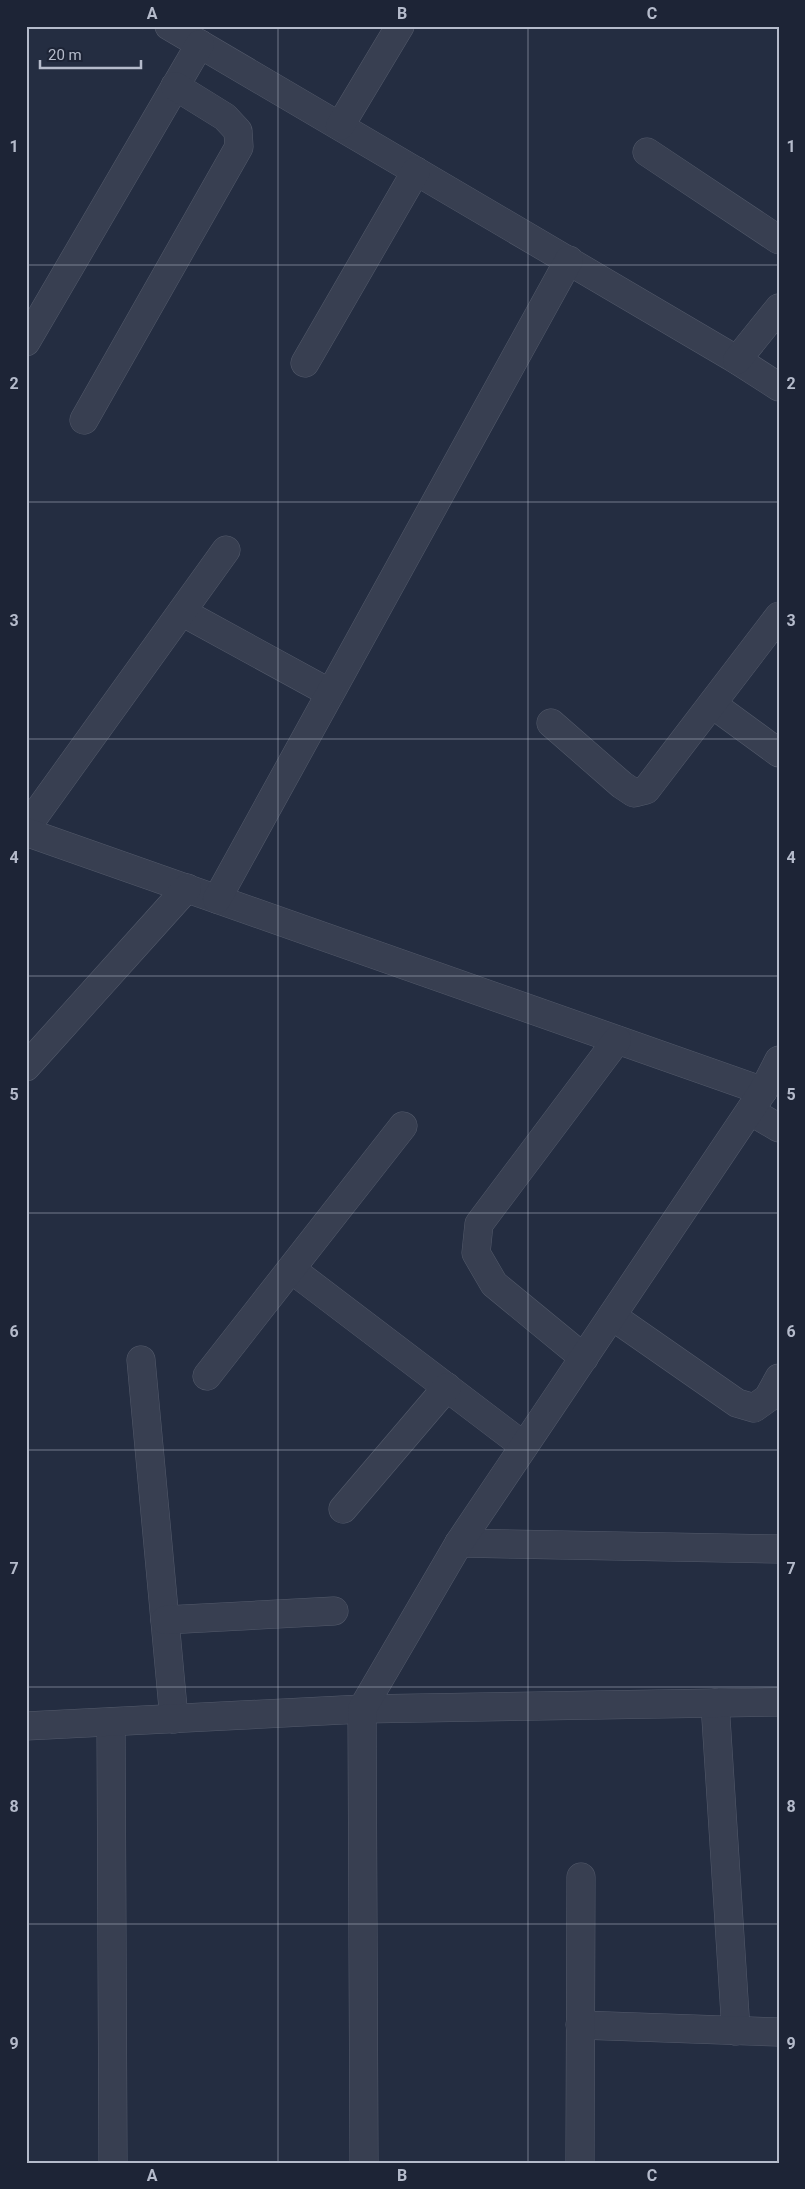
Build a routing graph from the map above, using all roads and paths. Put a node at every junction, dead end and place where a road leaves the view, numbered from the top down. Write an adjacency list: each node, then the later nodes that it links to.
1 (169, 26): 3 (street)
2 (400, 26): 5 (street)
3 (200, 44): 4 (street); 5 (street)
4 (175, 86): 11 (street); 15 (street)
5 (340, 126): 7 (street)
6 (647, 152): 8 (street)
7 (416, 170): 9 (street); 13 (street)
8 (779, 240)
9 (569, 260): 12 (street); 19 (street)
10 (779, 308): 12 (street)
11 (26, 342)
12 (737, 360): 14 (street)
13 (305, 363)
14 (779, 387)
15 (84, 420)
16 (226, 550): 17 (street)
17 (182, 612): 19 (street); 23 (street)
18 (779, 616): 20 (street)
19 (330, 693): 26 (street)
20 (712, 704): 21 (street); 22 (street)
21 (551, 723)
22 (779, 753)
23 (26, 828)
24 (26, 832): 25 (street)
25 (187, 888): 26 (street); 29 (street)
26 (217, 899): 27 (street)
27 (617, 1040): 30 (street); 35 (street)
28 (779, 1060): 30 (street)
29 (26, 1067)
30 (757, 1101): 32 (street); 34 (street)
31 (403, 1126): 33 (street)
32 (779, 1128)
33 (291, 1269): 37 (street); 39 (street)
34 (612, 1316): 35 (street); 38 (street)
35 (584, 1358): 40 (street)
36 (141, 1360): 45 (street)
37 (207, 1376)
38 (779, 1378)
39 (447, 1387): 40 (street); 41 (street)
40 (524, 1446): 42 (street)
41 (343, 1509)
42 (459, 1543): 43 (street); 48 (street)
43 (779, 1549)
44 (334, 1611): 45 (street)
45 (165, 1620): 49 (street)
46 (779, 1702): 47 (street)
47 (715, 1703): 48 (street); 54 (street)
48 (362, 1709): 49 (street); 57 (street)
49 (174, 1719): 50 (street)
50 (111, 1722): 51 (street); 56 (street)
51 (26, 1726)
52 (581, 1877): 53 (street)
53 (580, 2025): 54 (street); 58 (street)
54 (736, 2031): 55 (street)
55 (779, 2032)
56 (113, 2163)
57 (364, 2163)
58 (580, 2163)

